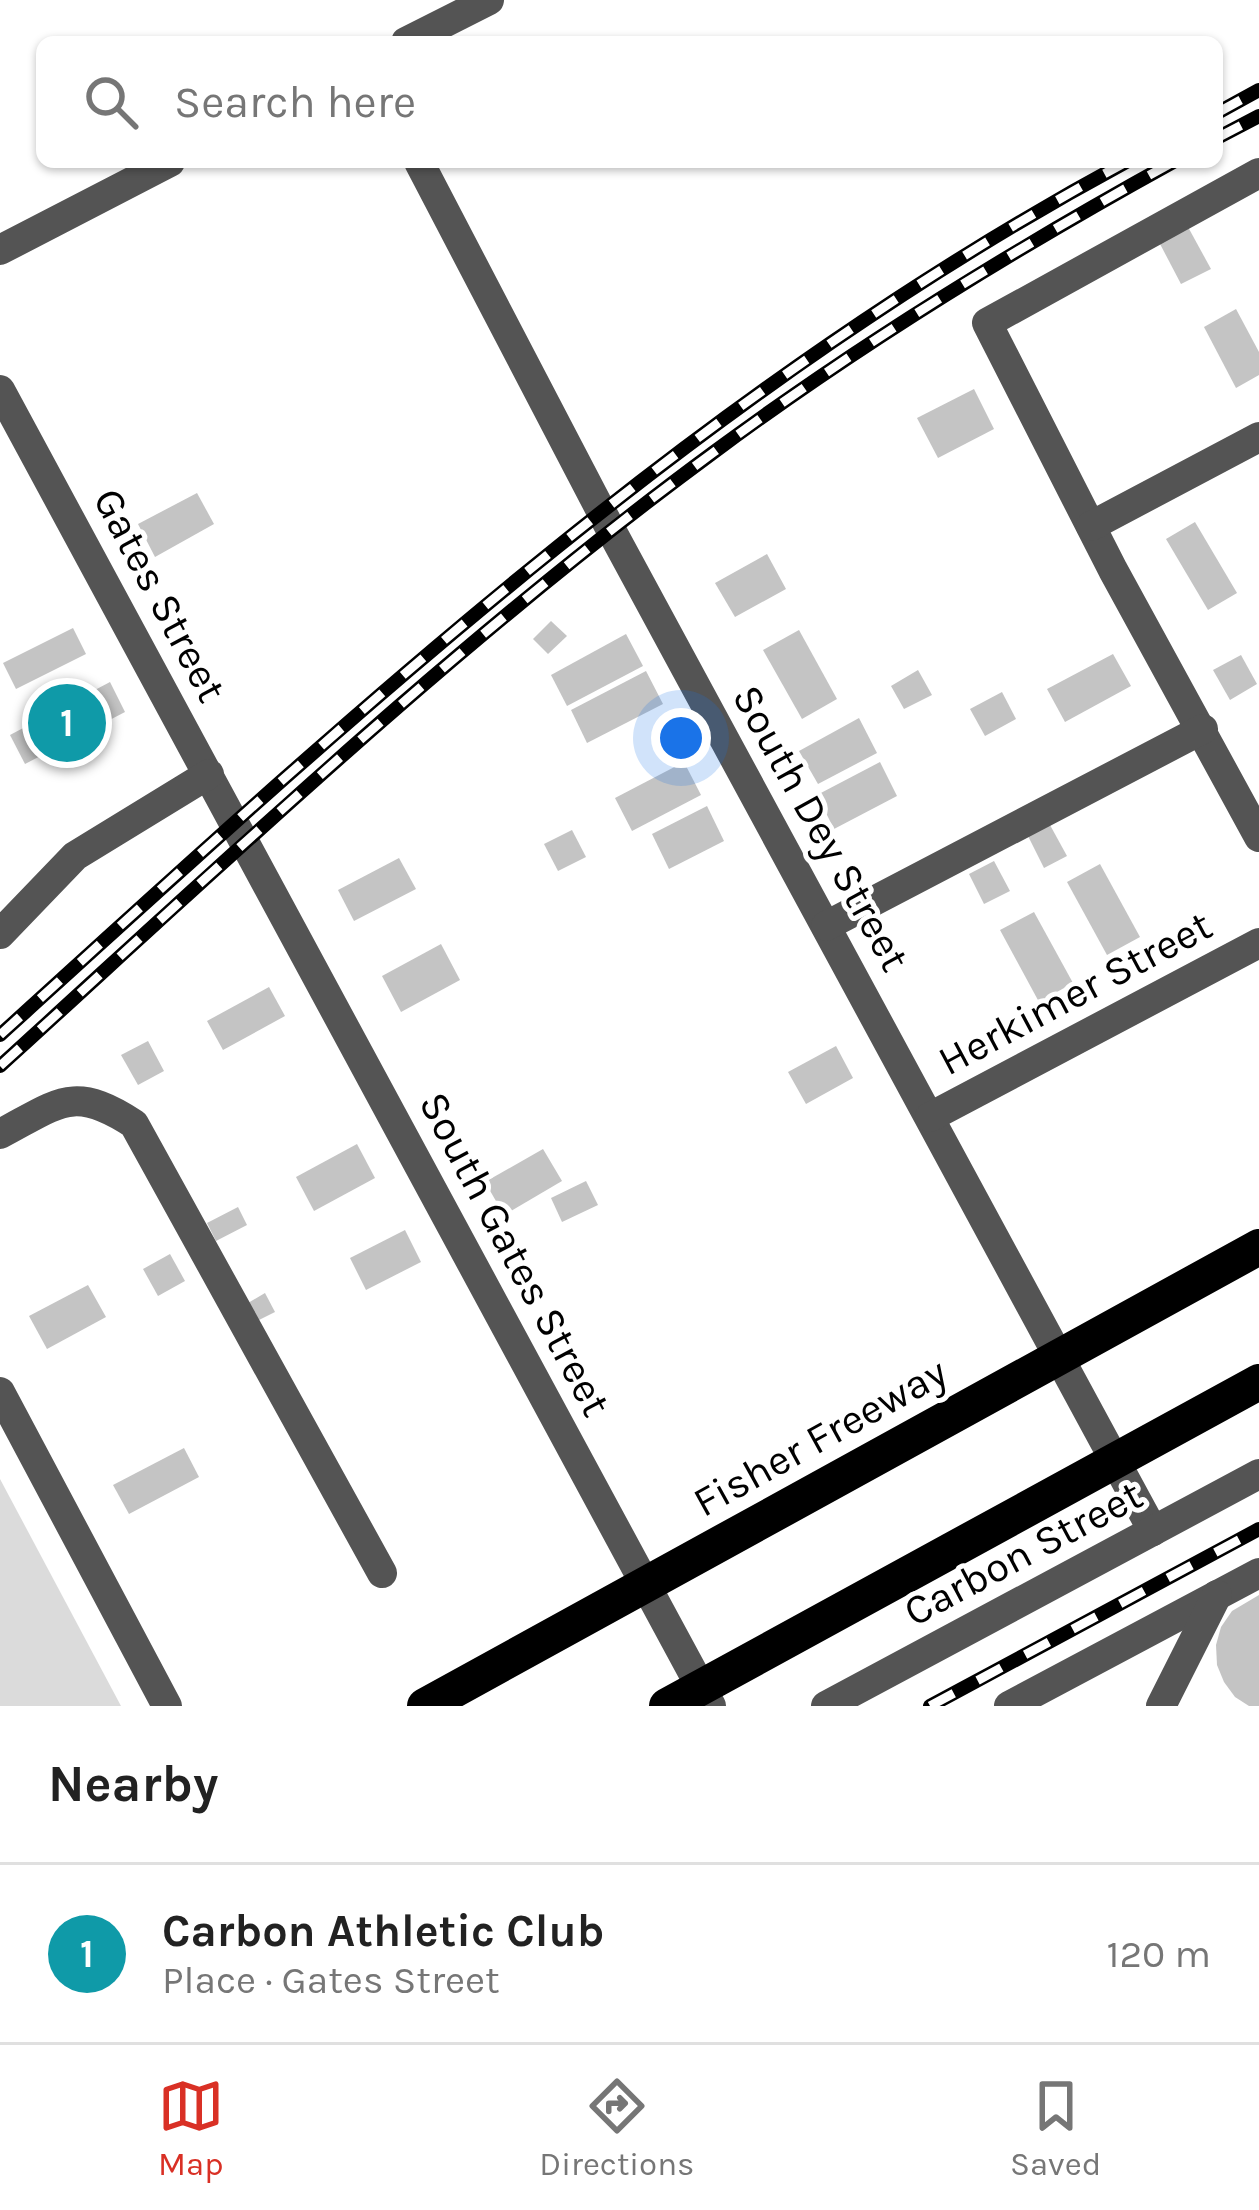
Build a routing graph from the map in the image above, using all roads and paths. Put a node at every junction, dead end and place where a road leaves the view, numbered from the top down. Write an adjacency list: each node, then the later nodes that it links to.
1 (489, 0): 2 (street)
2 (418, 36)
3 (158, 168): 6 (street)
4 (422, 168): 14 (street, South Dey Street)
5 (1259, 172): 9 (street)
6 (0, 250)
7 (0, 390): 11 (street, Gates Street)
8 (1259, 437): 9 (street)
9 (1091, 526): 10 (street)
10 (1203, 729): 12 (street); 14 (street)
11 (209, 774): 13 (street, Gates Street); 15 (street)
12 (1259, 837)
13 (246, 842): 30 (street, South Gates Street)
14 (826, 926): 17 (street, South Dey Street)
15 (0, 934)
16 (1259, 943): 17 (street, Herkimer Street)
17 (930, 1118): 23 (street, South Dey Street)
18 (0, 1134): 24 (street)
19 (1259, 1247): 28 (highway, Fisher Freeway)
20 (1259, 1382): 29 (highway)
21 (0, 1392): 27 (street)
22 (1259, 1474): 23 (street, Carbon Street)
23 (1153, 1531): 31 (street, Carbon Street)
24 (382, 1573)
25 (1259, 1573): 26 (street)
26 (1217, 1595): 32 (street); 33 (street)
27 (167, 1706)
28 (425, 1706)
29 (667, 1706)
30 (711, 1706)
31 (826, 1706)
32 (1009, 1706)
33 (1161, 1706)

